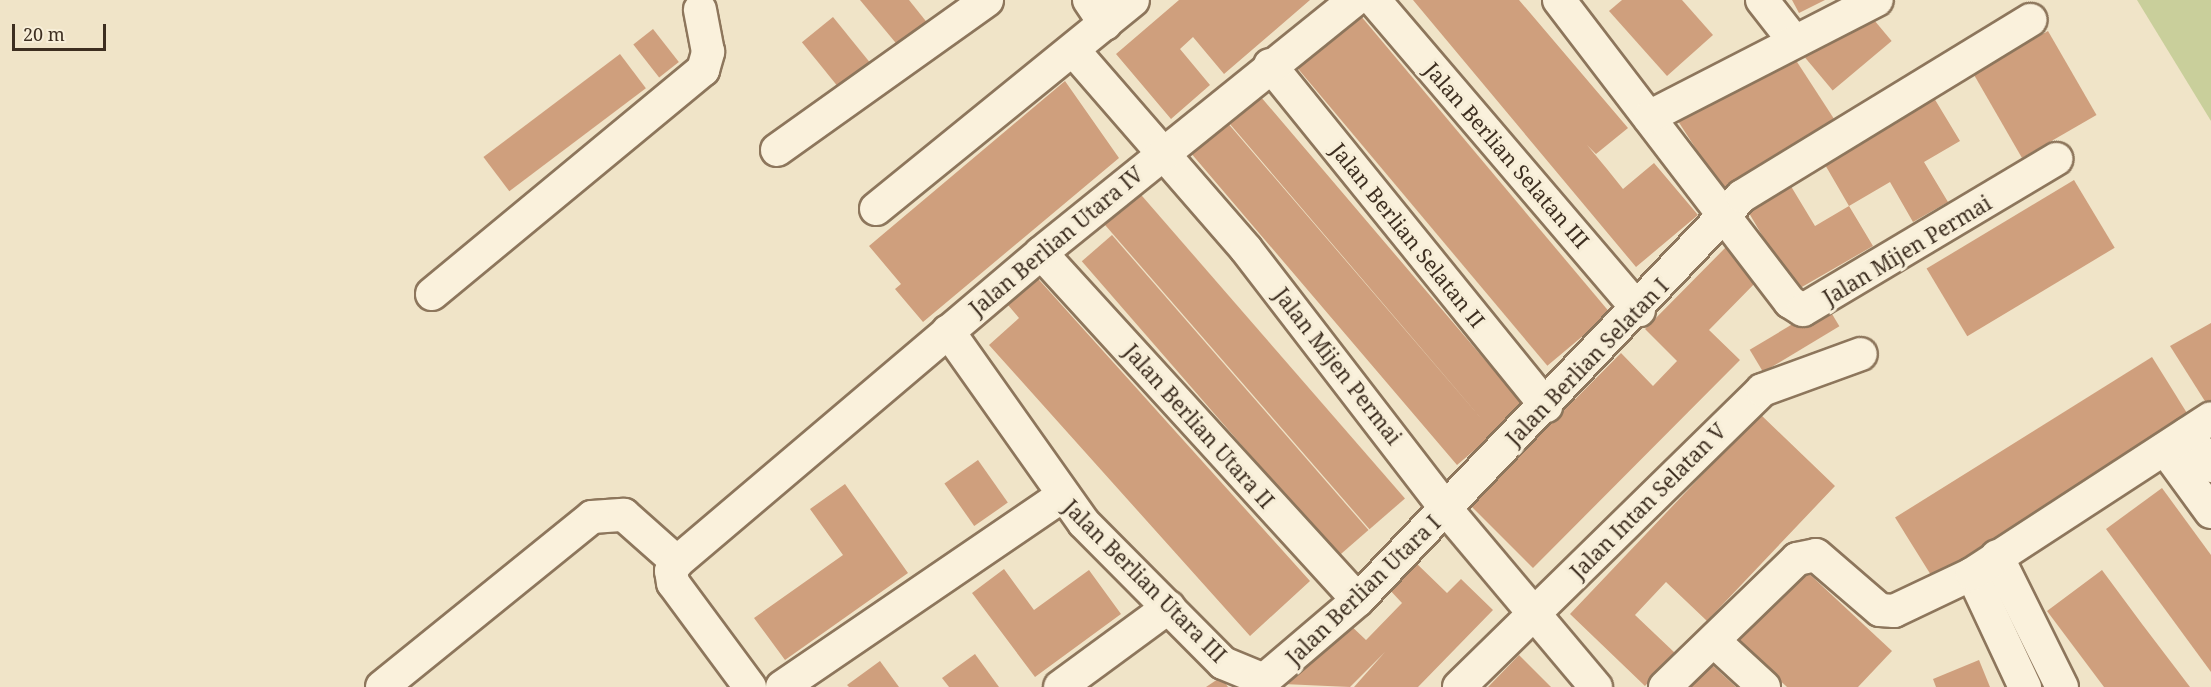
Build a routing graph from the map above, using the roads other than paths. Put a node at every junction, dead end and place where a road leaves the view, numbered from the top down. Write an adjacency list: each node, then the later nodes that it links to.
1 (987, 0): 15 (street)
2 (1133, 0): 9 (street)
3 (1354, 0): 13 (street, Jalan Berlian Utara IV)
4 (1374, 0): 22 (street, Jalan Berlian Selatan III)
5 (1559, 0): 14 (street, Jalan Mijen Permai)
6 (1762, 0): 11 (street)
7 (1877, 0): 11 (street)
8 (703, 3): 21 (street)
9 (1097, 12): 12 (street)
10 (2030, 20): 19 (street)
11 (1794, 41): 14 (street)
12 (1074, 51): 16 (street, Jalan Mijen Permai); 18 (street)
13 (1270, 65): 16 (street, Jalan Berlian Utara IV); 25 (street, Jalan Berlian Selatan II)
14 (1649, 117): 19 (street, Jalan Mijen Permai)
15 (777, 150)
16 (1164, 152): 20 (street, Jalan Berlian Utara IV); 29 (street, Jalan Mijen Permai)
17 (2056, 159): 19 (street, Jalan Mijen Permai)
18 (876, 209)
19 (1726, 213): 22 (street, Jalan Berlian Selatan I)
20 (1041, 253): 23 (street, Jalan Berlian Utara IV); 34 (street, Jalan Berlian Utara II)
21 (432, 294)
22 (1639, 310): 25 (street, Jalan Berlian Selatan I)
23 (948, 331): 28 (street, Jalan Berlian Utara III); 32 (street, Jalan Berlian Utara IV)
24 (1861, 354): 36 (street, Jalan Intan Selatan V)
25 (1546, 406): 29 (street, Jalan Berlian Selatan I)
26 (2188, 434): 27 (street); 30 (street); 31 (street)
27 (2211, 466)
28 (1062, 496): 35 (street, Jalan Berlian Utara III); 41 (street)
29 (1446, 508): 34 (street, Jalan Berlian Utara I); 36 (street, Jalan Mijen Permai)
30 (2211, 512)
31 (1997, 556): 33 (street); 48 (street)
32 (677, 562): 39 (street); 40 (street)
33 (1971, 574): 37 (street); 47 (street)
34 (1358, 600): 38 (street, Jalan Berlian Utara I)
35 (1169, 607): 38 (street, Jalan Berlian Utara III); 42 (street)
36 (1534, 615): 43 (street, Jalan Intan Selatan V); 44 (street, Jalan Mijen Permai)
37 (1714, 641): 45 (street); 46 (street)
38 (1280, 671)
39 (382, 687)
40 (750, 687)
41 (782, 687)
42 (1060, 687)
43 (1459, 687)
44 (1596, 687)
45 (1665, 687)
46 (1764, 687)
47 (2025, 687)
48 (2062, 687)

